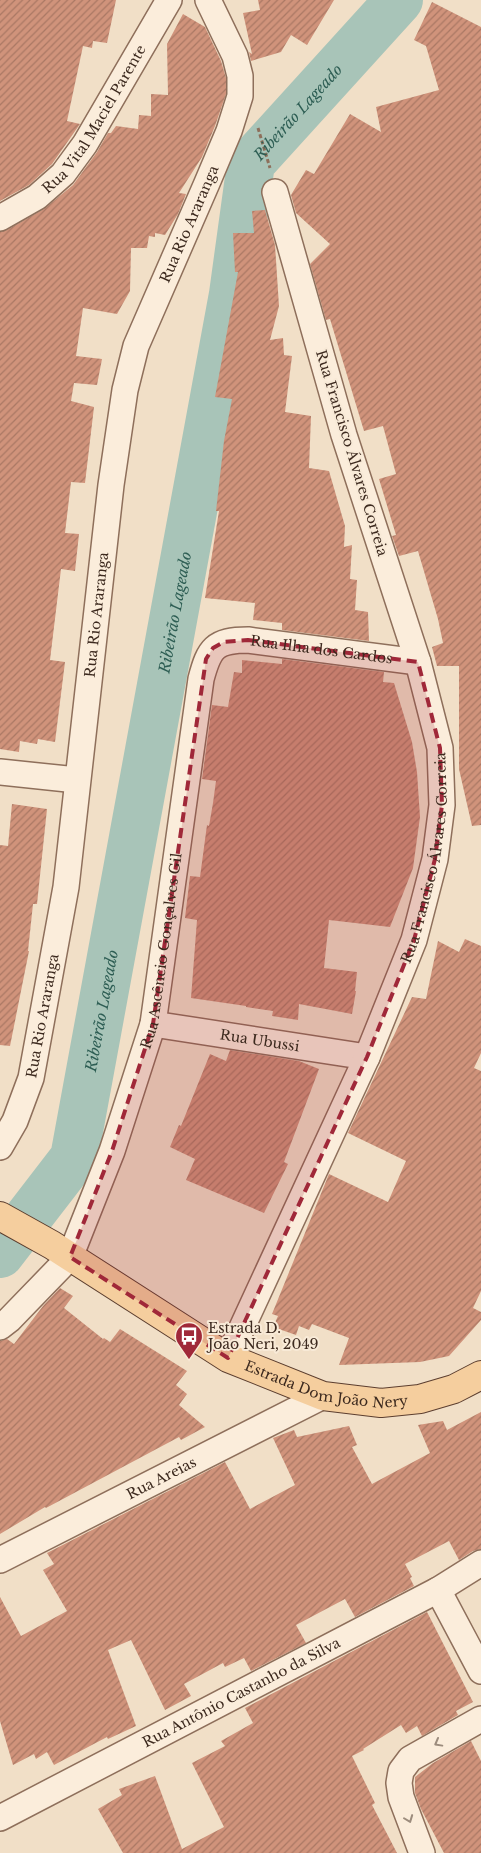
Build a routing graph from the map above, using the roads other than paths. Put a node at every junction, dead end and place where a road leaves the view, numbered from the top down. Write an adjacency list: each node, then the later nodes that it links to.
1 (169, 0): 4 (street, Rua Vital Maciel Parente)
2 (208, 0): 8 (street, Rua Rio Araranga)
3 (275, 192): 6 (street, Rua Francisco Álvares Correia)
4 (0, 218)
5 (224, 642): 6 (street, Rua Ilha dos Cardos); 9 (street, Rua Ascêncio Gonçalves Gil)
6 (418, 662): 10 (street, Rua Francisco Álvares Correia)
7 (0, 772): 8 (street)
8 (77, 780): 11 (street, Rua Rio Araranga)
9 (153, 1024): 10 (street, Rua Ubussi); 13 (street, Rua Ascêncio Gonçalves Gil)
10 (367, 1057): 15 (street, Rua Francisco Álvares Correia)
11 (0, 1147)
12 (0, 1216): 13 (main road, Estrada Dom João Nery)
13 (61, 1251): 14 (street); 15 (main road, Estrada Dom João Nery)
14 (0, 1326)
15 (228, 1358): 17 (main road, Estrada Dom João Nery)
16 (481, 1375): 17 (main road, Estrada Dom João Nery)
17 (323, 1396): 18 (street, Rua Areias)
18 (0, 1560)
19 (481, 1563): 20 (street, Rua Antônio Castanho da Silva)
20 (438, 1590): 21 (street); 23 (street, Rua Antônio Castanho da Silva)
21 (481, 1671)
22 (481, 1720): 24 (street, one-way to 24)
23 (0, 1818)
24 (422, 1853)

